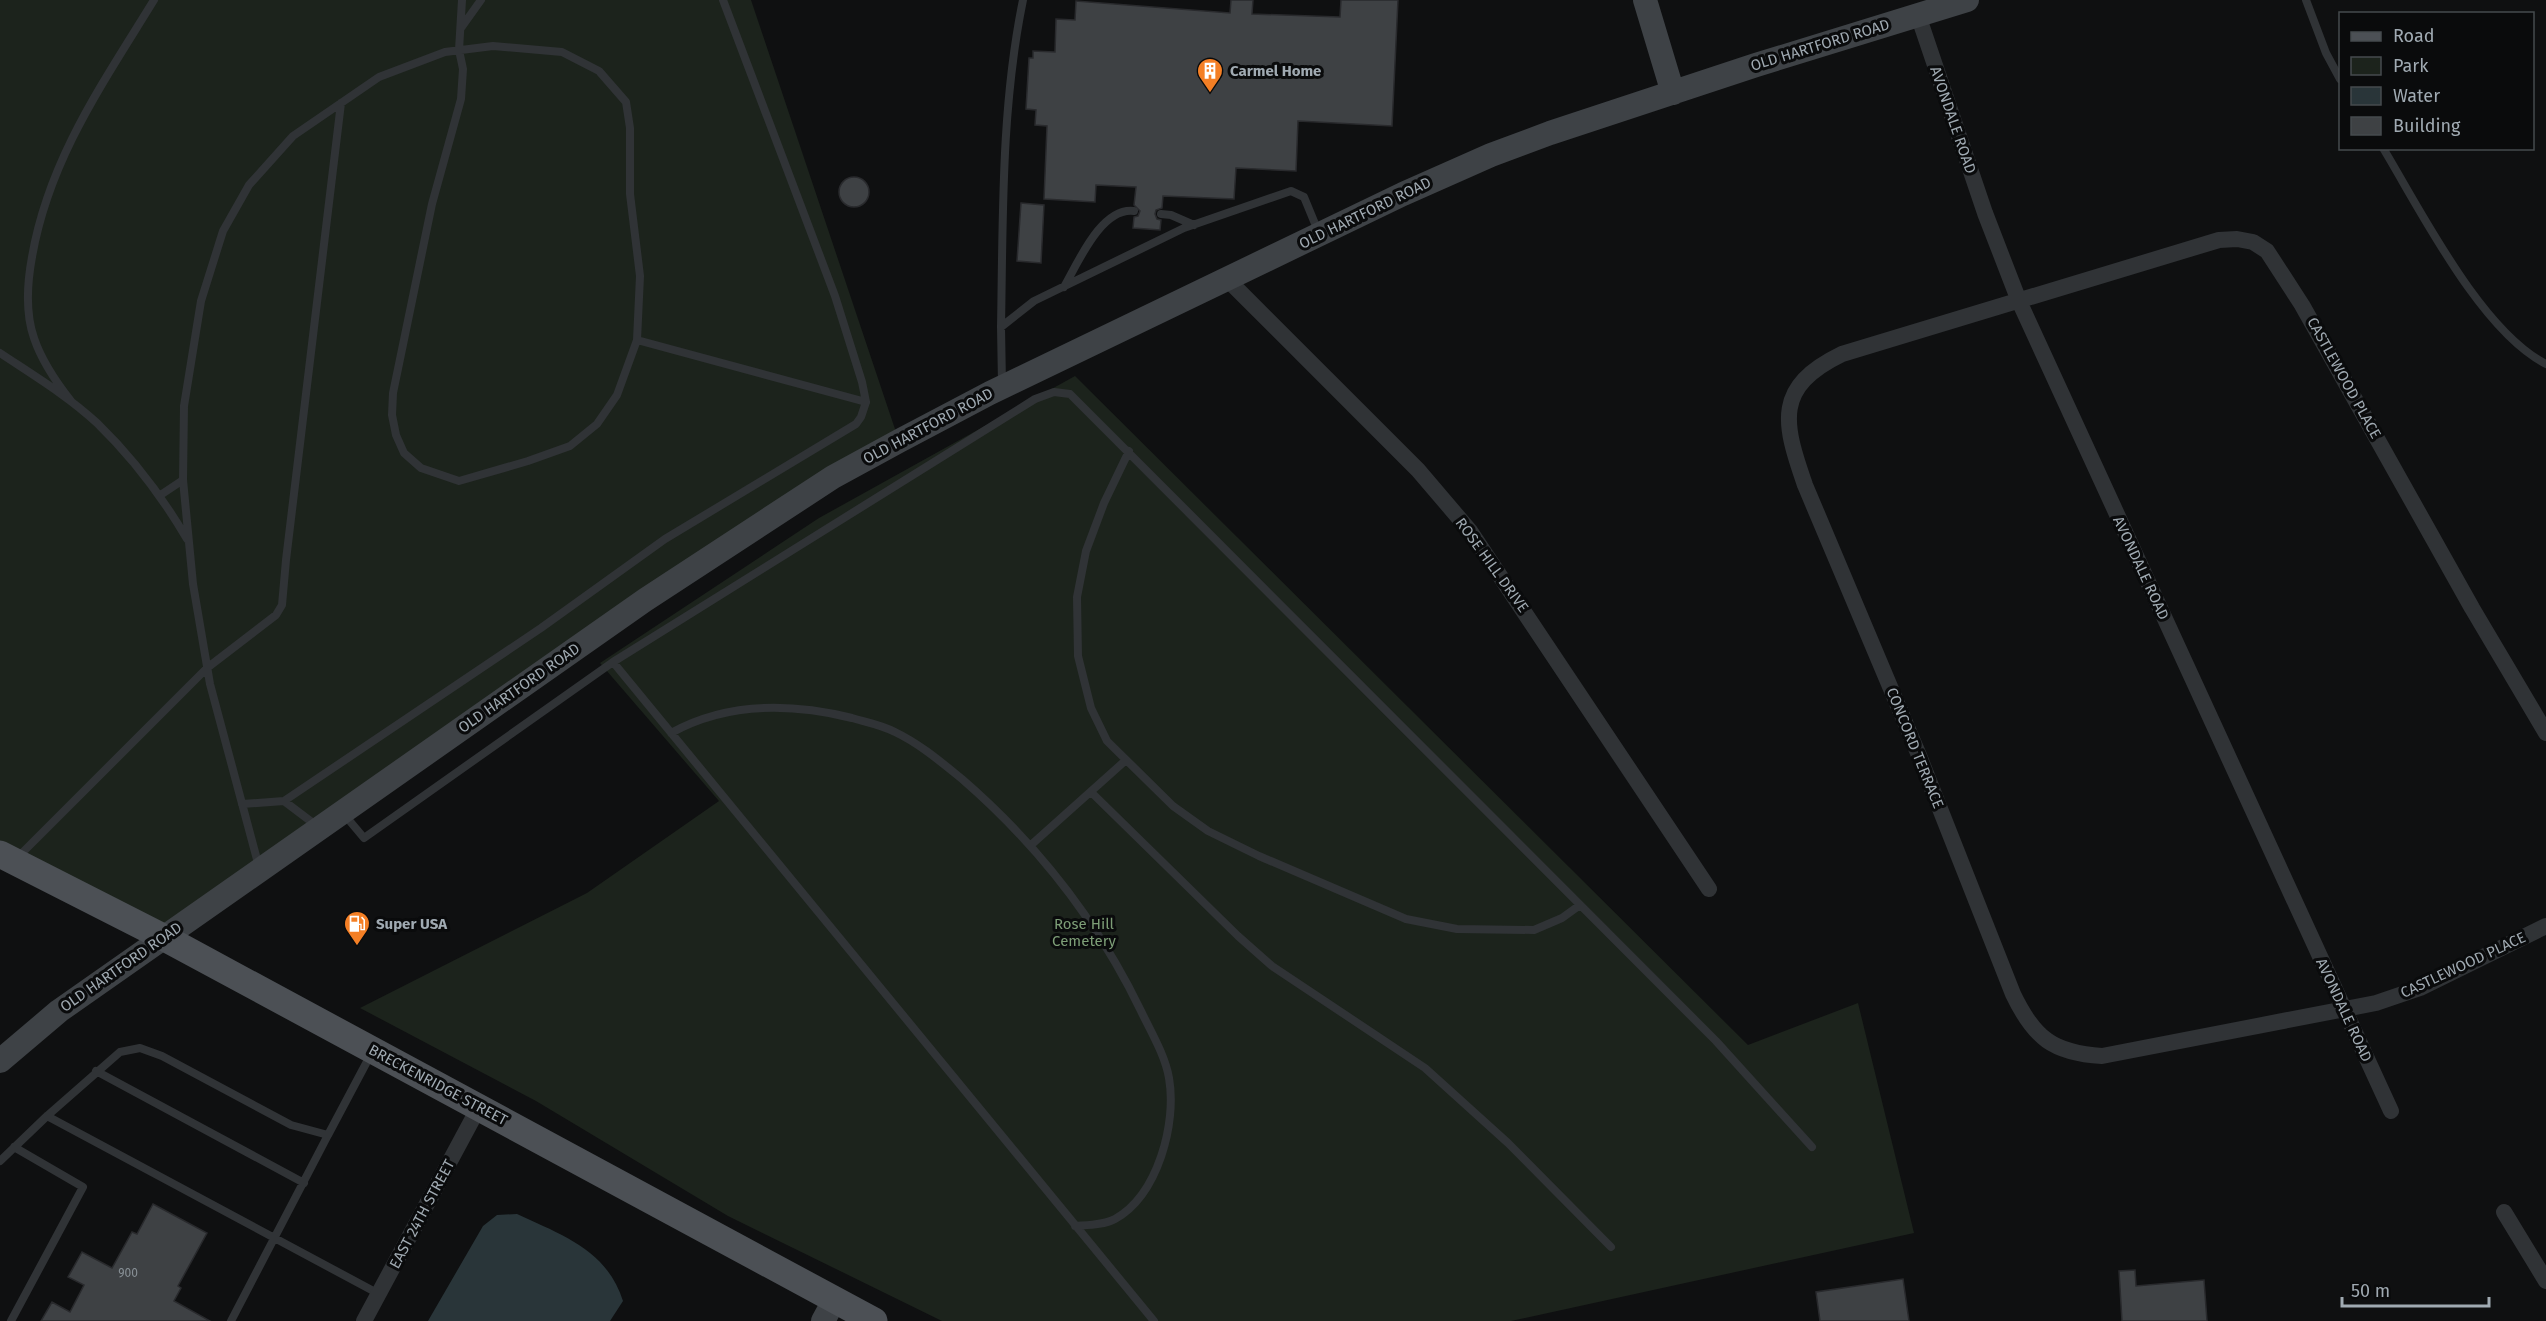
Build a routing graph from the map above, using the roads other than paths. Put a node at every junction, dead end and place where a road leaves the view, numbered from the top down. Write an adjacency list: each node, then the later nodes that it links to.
1 (154, 0): 28 (lane)
2 (462, 0): 10 (lane)
3 (482, 0): 10 (lane)
4 (723, 0): 29 (lane)
5 (1023, 0): 23 (lane)
6 (1645, 0): 13 (main road)
7 (1966, 0): 9 (main road, OLD HARTFORD ROAD)
8 (2306, 0): 12 (lane)
9 (1918, 15): 13 (main road, OLD HARTFORD ROAD); 22 (street, AVONDALE ROAD)
10 (460, 28): 11 (lane)
11 (459, 50): 14 (lane); 24 (lane); 24 (lane)
12 (2339, 77)
13 (1672, 93): 19 (main road, OLD HARTFORD ROAD)
14 (341, 103): 31 (lane); 35 (lane)
15 (2384, 150): 26 (lane)
16 (1134, 211): 21 (lane)
17 (1161, 214): 18 (lane)
18 (1194, 225): 19 (lane); 21 (lane)
19 (1320, 235): 20 (main road, OLD HARTFORD ROAD)
20 (1228, 280): 27 (main road, OLD HARTFORD ROAD); 47 (street, ROSE HILL DRIVE)
21 (1064, 288): 23 (lane)
22 (2019, 301): 37 (street, CASTLEWOOD PLACE); 51 (street, AVONDALE ROAD); 51 (street, CONCORD TERRACE)
23 (1001, 327): 27 (lane)
24 (637, 340): 29 (lane)
25 (0, 353): 28 (lane)
26 (2546, 364)
27 (1002, 387): 42 (main road, OLD HARTFORD ROAD)
28 (71, 401): 32 (lane)
29 (866, 402): 40 (lane)
30 (1129, 451): 34 (lane); 38 (lane); 48 (lane)
31 (183, 480): 32 (lane); 33 (lane)
32 (159, 496): 33 (lane)
33 (189, 542): 35 (lane)
34 (612, 662): 36 (lane); 42 (lane)
35 (207, 668): 41 (lane); 45 (lane)
36 (671, 733): 44 (lane); 64 (lane)
37 (2546, 733)
38 (1126, 760): 39 (lane); 48 (lane)
39 (1091, 792): 44 (lane); 66 (lane)
40 (284, 801): 41 (lane); 43 (lane)
41 (242, 804): 46 (lane)
42 (342, 812): 43 (main road, OLD HARTFORD ROAD)
43 (319, 828): 46 (main road, OLD HARTFORD ROAD)
44 (1031, 845): 64 (lane)
45 (7, 858): 50 (main road, BRECKENRIDGE STREET)
46 (260, 869): 50 (main road, OLD HARTFORD ROAD)
47 (1709, 889)
48 (1580, 905): 60 (lane)
49 (2546, 926): 51 (street, CASTLEWOOD PLACE)
50 (164, 937): 52 (main road, BRECKENRIDGE STREET); 53 (main road, OLD HARTFORD ROAD)
51 (2344, 1009): 56 (street, AVONDALE ROAD)
52 (373, 1050): 55 (main road, BRECKENRIDGE STREET); 58 (lane)
53 (0, 1061)
54 (96, 1071): 57 (lane); 58 (lane); 62 (lane)
55 (479, 1107): 68 (street, EAST 24TH STREET); 69 (main road, BRECKENRIDGE STREET)
56 (2391, 1111)
57 (47, 1116): 59 (lane); 65 (lane)
58 (328, 1135): 62 (lane)
59 (14, 1147): 61 (lane); 70 (lane)
60 (1812, 1147)
61 (0, 1161)
62 (304, 1183): 65 (lane)
63 (2504, 1212): 67 (street)
64 (1075, 1226): 74 (lane)
65 (274, 1239): 68 (lane); 71 (lane)
66 (1611, 1247)
67 (2546, 1281)
68 (379, 1294): 72 (street, EAST 24TH STREET)
69 (829, 1310): 73 (main road, BRECKENRIDGE STREET)
70 (11, 1321)
71 (231, 1321)
72 (364, 1321)
73 (874, 1321)
74 (1154, 1321)

